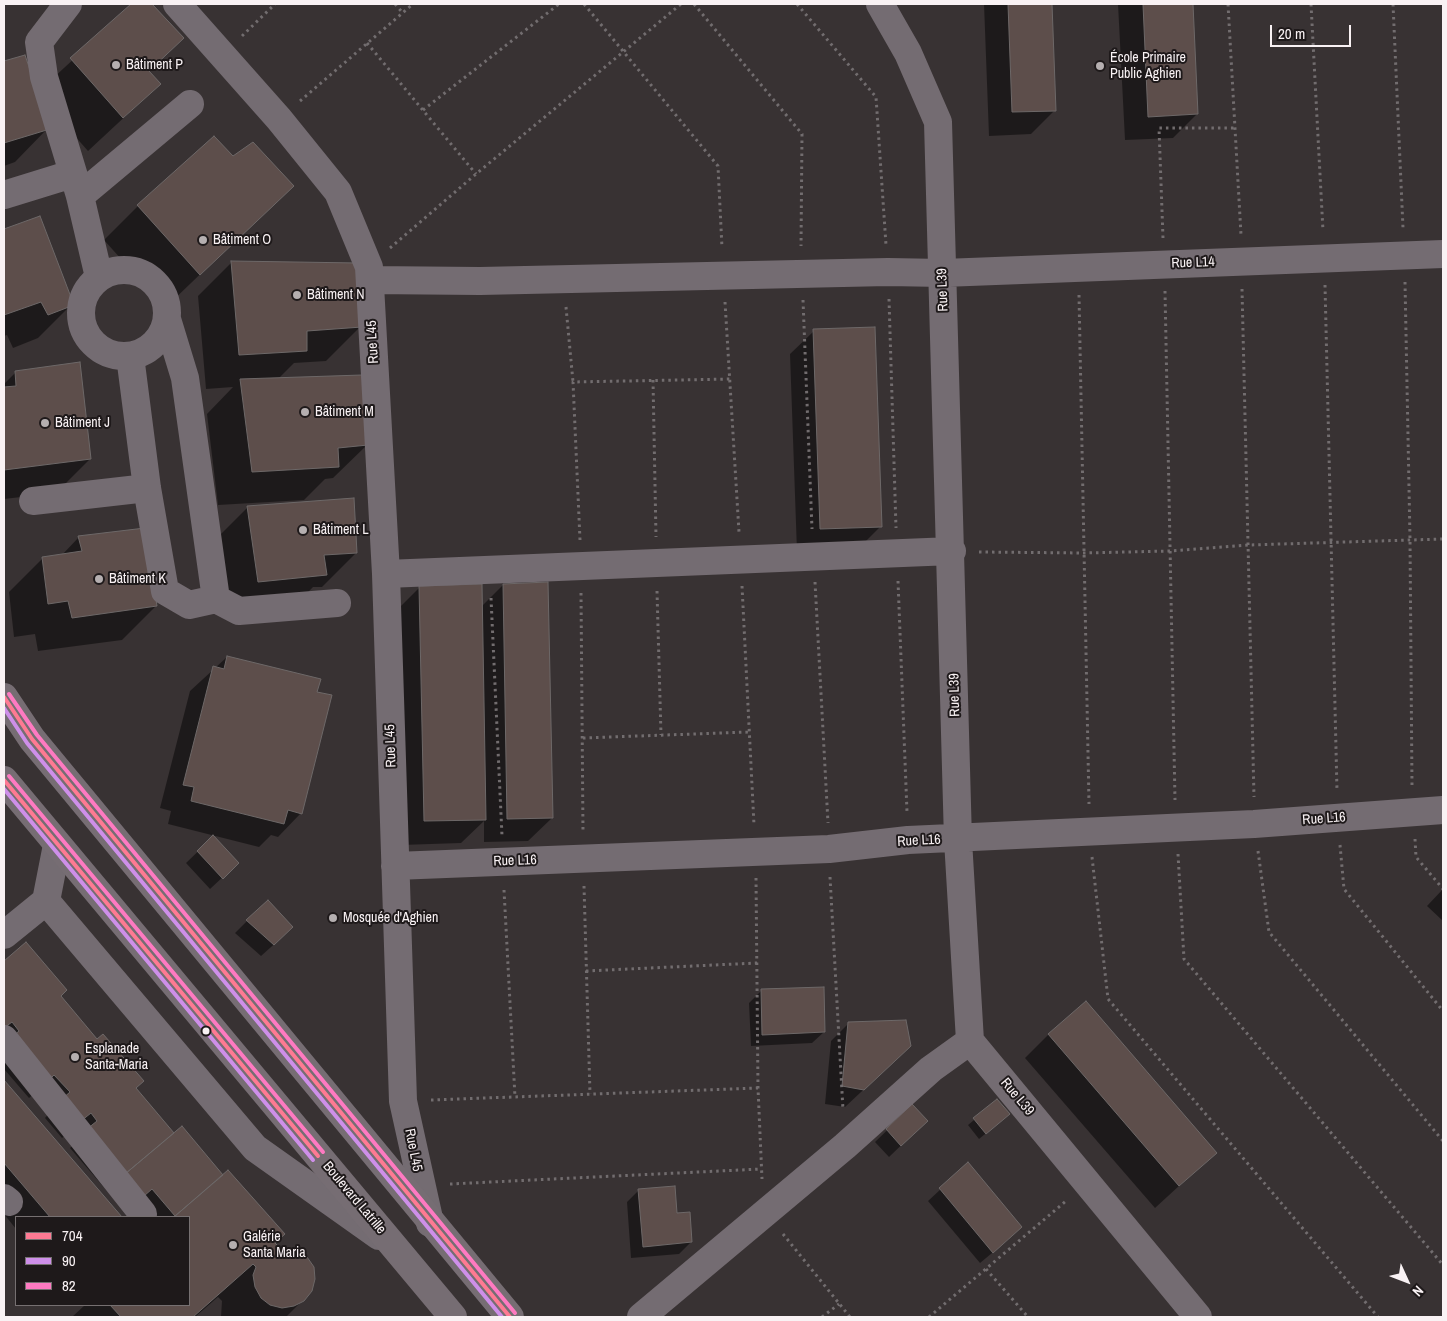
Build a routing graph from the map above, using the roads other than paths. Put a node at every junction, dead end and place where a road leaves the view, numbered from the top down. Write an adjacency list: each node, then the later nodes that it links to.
1 (68, 4): 5 (street)
2 (177, 4): 9 (street, Rue L45)
3 (880, 4): 8 (street, Rue L39)
4 (190, 104): 5 (street)
5 (76, 185): 6 (street); 10 (street)
6 (4, 195)
7 (1443, 254): 8 (street, Rue L14)
8 (943, 273): 9 (street, Rue L14); 15 (street, Rue L39)
9 (369, 274): 16 (street, Rue L45)
10 (99, 277): 11 (street); 12 (street)
11 (167, 319): 12 (street); 17 (street)
12 (130, 356): 13 (street)
13 (148, 488): 14 (street); 17 (street)
14 (33, 501)
15 (952, 551): 16 (street); 22 (street, Rue L39)
16 (386, 574): 24 (street, Rue L45)
17 (216, 600): 18 (street)
18 (337, 603)
19 (4, 697): 30 (main road)
20 (4, 780): 23 (main road, Boulevard Latrille)
21 (1443, 810): 22 (street, Rue L16)
22 (958, 840): 24 (street, Rue L16); 28 (street, Rue L39)
23 (57, 845): 25 (street); 31 (main road, Boulevard Latrille)
24 (396, 866): 30 (street, Rue L45)
25 (46, 901): 26 (street); 31 (street)
26 (4, 935)
27 (4, 1039): 29 (street)
28 (970, 1041): 34 (street); 35 (street, Rue L39)
29 (143, 1214)
30 (430, 1223): 33 (main road)
31 (393, 1245): 32 (main road, Boulevard Latrille)
32 (453, 1317)
33 (510, 1317)
34 (640, 1317)
35 (1198, 1317)

